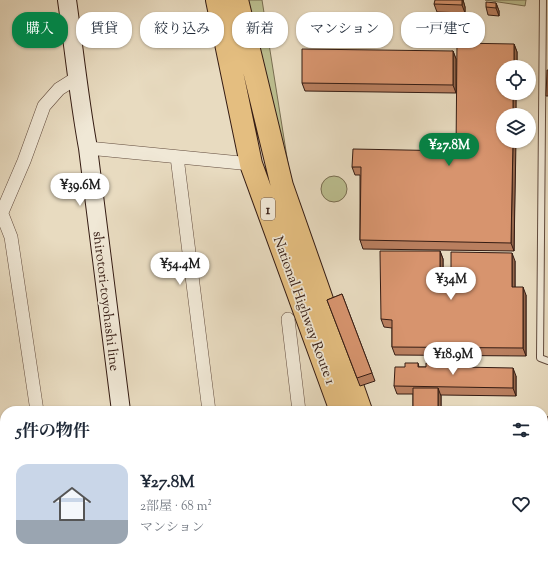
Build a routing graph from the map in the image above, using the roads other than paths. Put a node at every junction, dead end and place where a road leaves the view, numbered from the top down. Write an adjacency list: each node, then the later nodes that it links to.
1 (67, 0): 5 (main road, shirotori-toyohashi line)
2 (217, 0): 8 (highway, National Highway Route 1 / 1)
3 (237, 0): 17 (highway, National Highway Route 1 / 1)
4 (543, 0): 11 (lane)
5 (78, 77): 6 (main road, shirotori-toyohashi line); 9 (street)
6 (88, 148): 7 (street); 13 (main road, shirotori-toyohashi line)
7 (177, 157): 8 (street); 14 (street)
8 (251, 164): 16 (highway, National Highway Route 1 / 1)
9 (1, 215): 12 (street)
10 (288, 319): 15 (street)
11 (548, 362)
12 (36, 406)
13 (120, 406)
14 (208, 406)
15 (298, 406)
16 (339, 406)
17 (359, 406)

